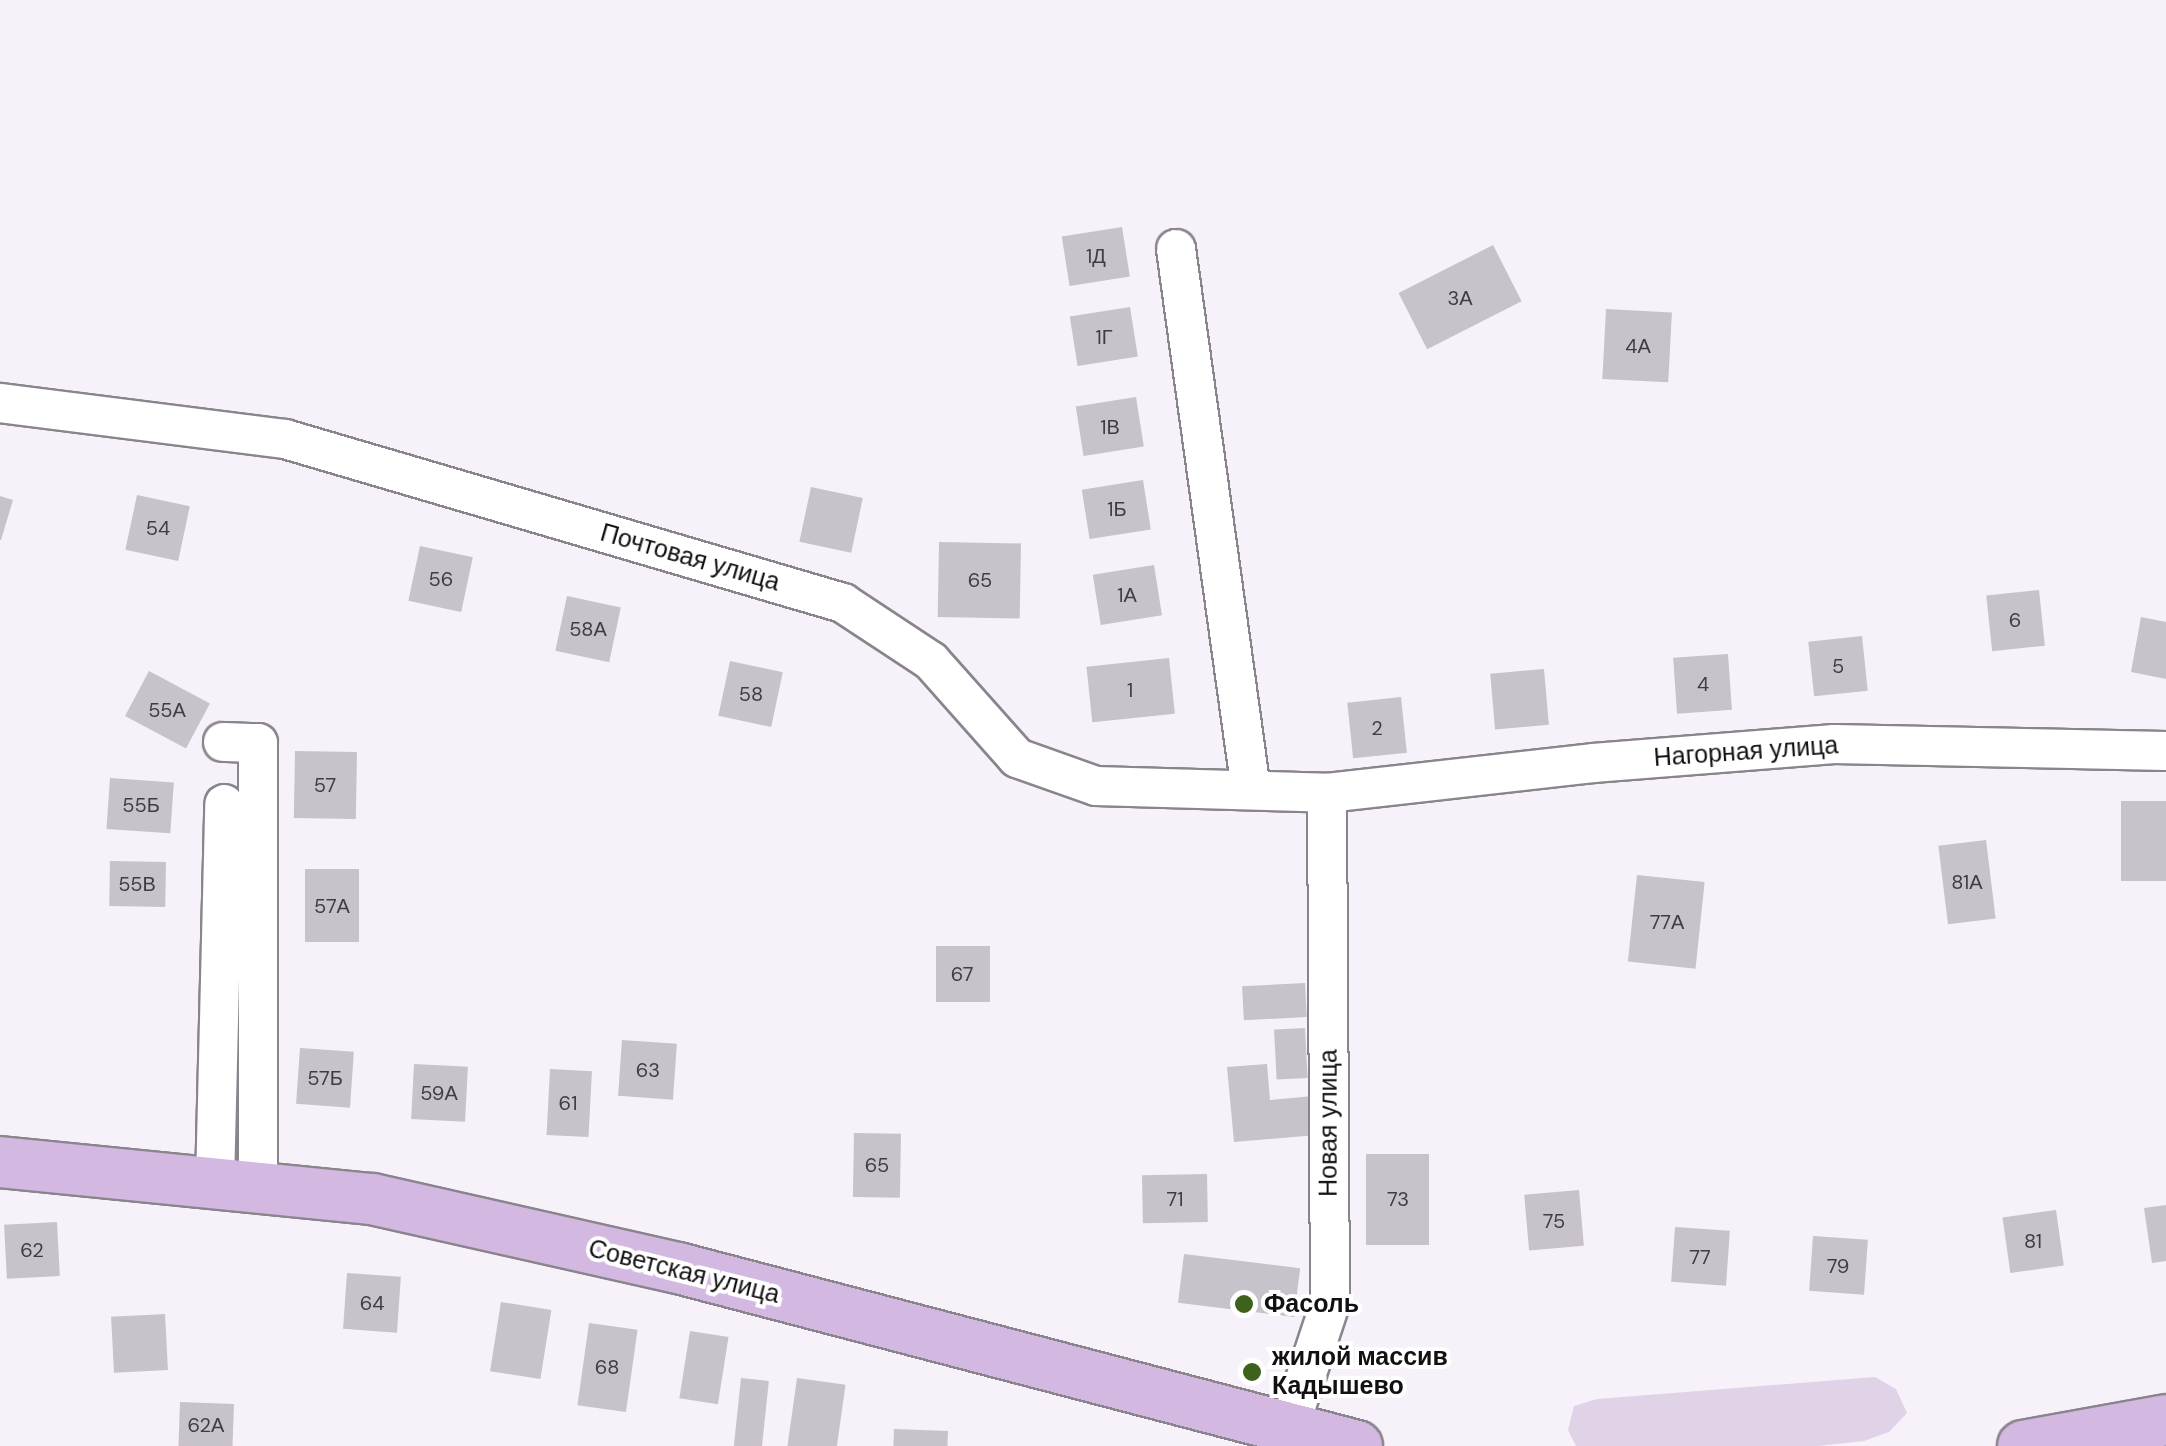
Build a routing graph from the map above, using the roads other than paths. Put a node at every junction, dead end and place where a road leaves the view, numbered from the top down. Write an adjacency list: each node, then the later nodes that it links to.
1 (1176, 249): 5 (street)
2 (0, 402): 5 (street, Почтовая улица)
3 (224, 742): 9 (street)
4 (2166, 751): 6 (street, Нагорная улица)
5 (1251, 790): 6 (street, Почтовая улица)
6 (1327, 792): 11 (street, Новая улица)
7 (224, 804): 9 (street)
8 (0, 1162): 9 (main road, Советская улица)
9 (236, 1186): 11 (main road, Советская улица)
10 (2166, 1420): 13 (main road)
11 (1286, 1438): 12 (main road, Советская улица)
12 (1357, 1446)
13 (2023, 1446)

